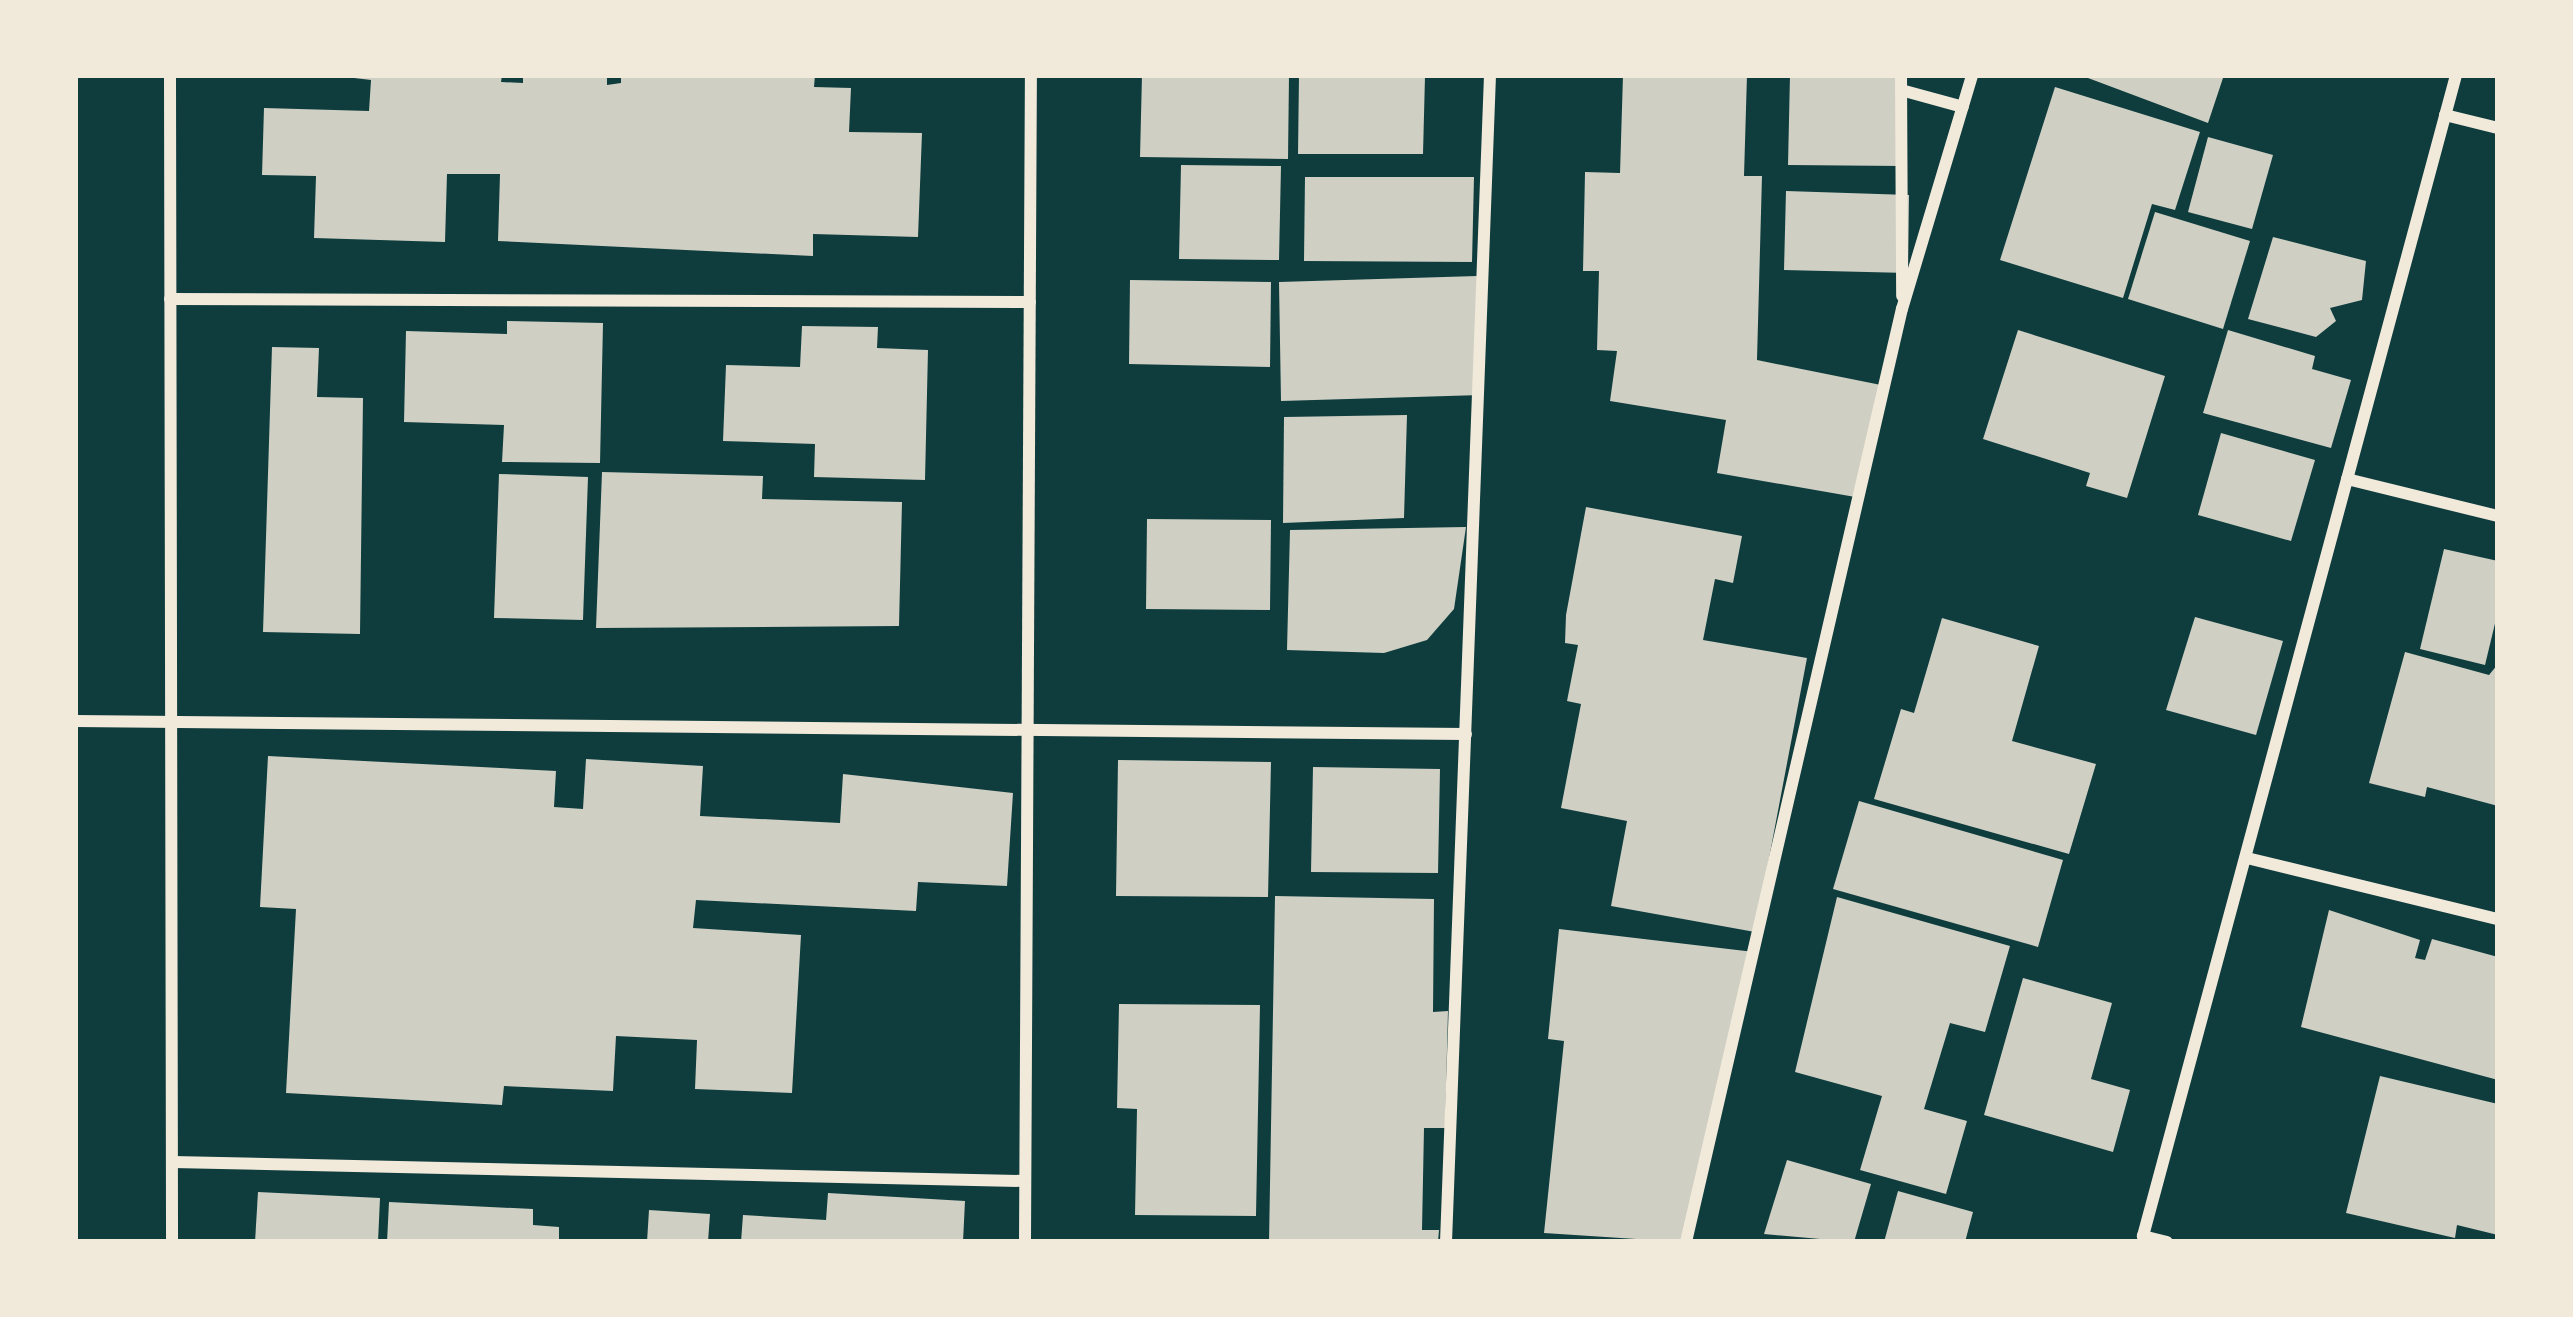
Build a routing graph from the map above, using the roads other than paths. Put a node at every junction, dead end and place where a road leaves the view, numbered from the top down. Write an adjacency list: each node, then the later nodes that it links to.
1 (170, 75): 10 (street)
2 (1031, 75): 11 (street)
3 (1490, 75): 18 (street)
4 (1972, 75): 7 (street)
5 (2456, 75): 8 (street)
6 (1901, 82): 7 (street); 12 (street)
7 (1963, 106): 12 (street)
8 (2445, 115): 9 (street); 13 (street)
9 (2498, 128)
10 (170, 299): 11 (street); 15 (street)
11 (1030, 302): 17 (street)
12 (1902, 309): 26 (street)
13 (2347, 478): 14 (street); 19 (street)
14 (2498, 516)
15 (173, 720): 16 (street); 17 (street); 21 (street)
16 (75, 721)
17 (1025, 728): 18 (street); 22 (street)
18 (1466, 734): 25 (street)
19 (2247, 858): 20 (street); 27 (street)
20 (2498, 920)
21 (172, 1162): 22 (street); 23 (street)
22 (1025, 1181): 24 (street)
23 (172, 1242)
24 (1025, 1242)
25 (1447, 1242)
26 (1686, 1242)
27 (2167, 1242)

